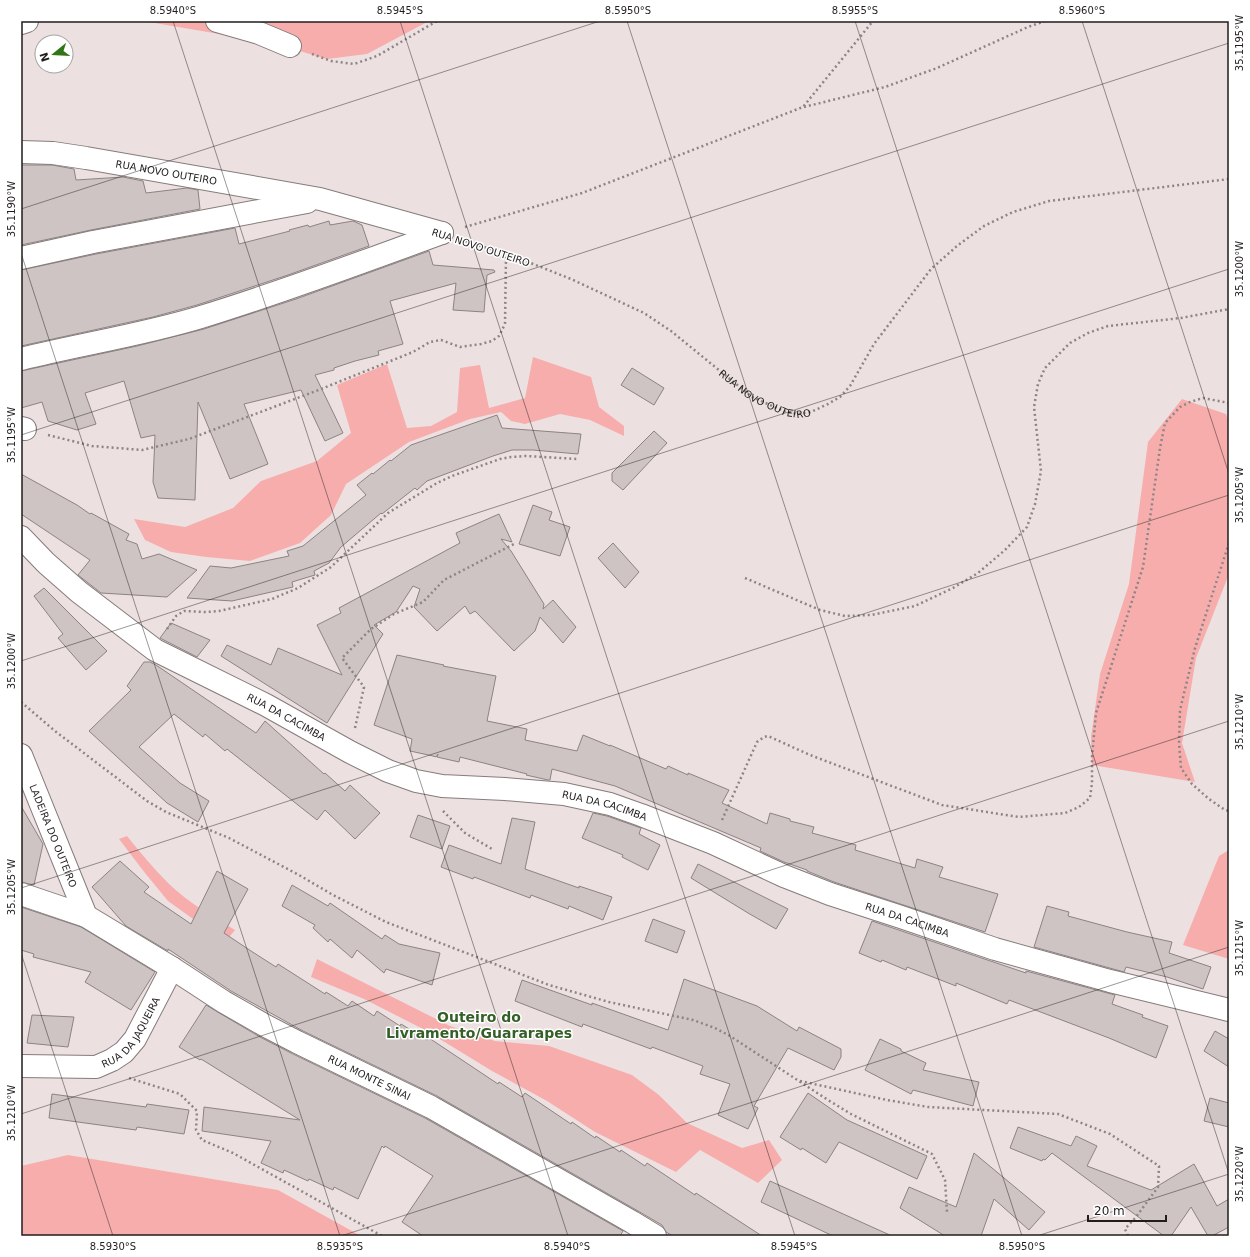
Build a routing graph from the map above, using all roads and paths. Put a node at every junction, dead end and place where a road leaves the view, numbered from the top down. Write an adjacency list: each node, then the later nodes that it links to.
1 (27, 21): 6 (street)
2 (217, 21): 7 (street)
3 (437, 21): 7 (path)
4 (873, 21): 8 (path)
5 (1045, 21): 8 (path)
6 (21, 23)
7 (290, 46)
8 (803, 107): 12 (path)
9 (21, 152): 11 (street, RUA NOVO OUTEIRO)
10 (1229, 180): 13 (path, RUA NOVO OUTEIRO)
11 (320, 199): 12 (street, RUA NOVO OUTEIRO); 14 (street)
12 (442, 233): 13 (path, RUA NOVO OUTEIRO); 16 (street)
13 (506, 254): 18 (path)
14 (21, 258)
15 (1229, 309): 23 (path)
16 (21, 359)
17 (1229, 403): 30 (path)
18 (23, 429)
19 (577, 459): 24 (path)
20 (21, 537): 24 (street, RUA DA CACIMBA)
21 (1229, 543): 29 (path)
22 (514, 544): 26 (path)
23 (745, 578)
24 (155, 650): 26 (street, RUA DA CACIMBA)
25 (21, 702): 38 (path)
26 (350, 752): 30 (street, RUA DA CACIMBA)
27 (21, 756): 33 (street, LADEIRA DO OUTEIRO)
28 (440, 809): 31 (path)
29 (1229, 811)
30 (712, 843): 35 (street, RUA DA CACIMBA)
31 (492, 849)
32 (21, 894): 33 (street, RUA MONTE SINAI)
33 (86, 916): 34 (street, RUA MONTE SINAI)
34 (172, 968): 37 (street, RUA DA JAQUEIRA); 41 (street, RUA MONTE SINAI)
35 (1229, 1010)
36 (21, 1066): 37 (street, RUA DA JAQUEIRA)
37 (96, 1067): 40 (path)
38 (798, 1081): 39 (path); 42 (path)
39 (947, 1212)
40 (382, 1236)
41 (655, 1236)
42 (1128, 1236)

